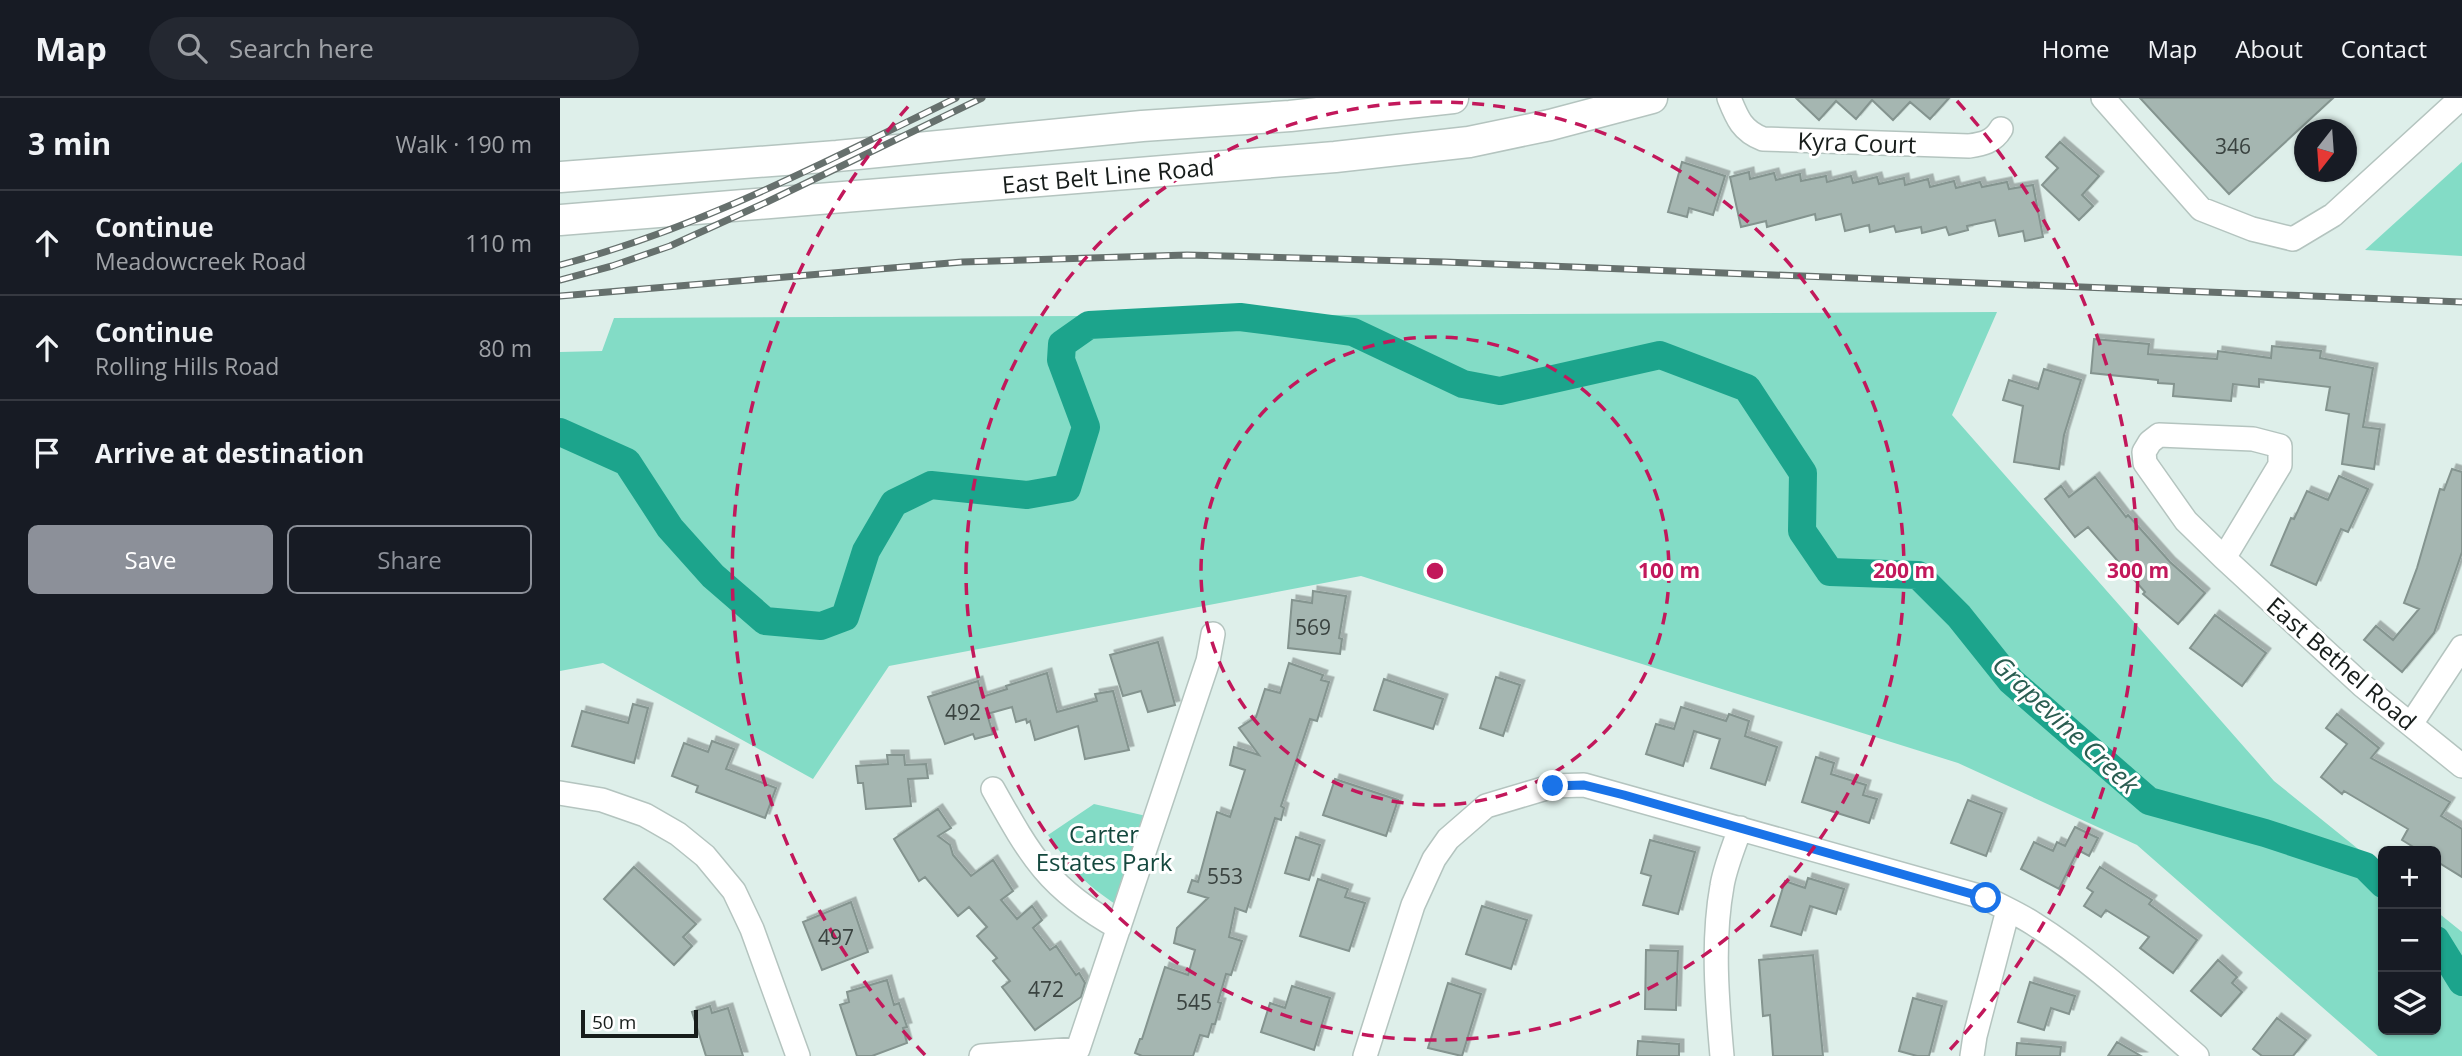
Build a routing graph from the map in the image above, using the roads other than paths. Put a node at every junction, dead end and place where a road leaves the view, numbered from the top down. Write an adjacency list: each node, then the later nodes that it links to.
1 (1453, 98): 6 (main road, East Belt Line Road)
2 (1652, 98): 8 (main road, East Belt Line Road)
3 (1730, 98): 7 (street, Kyra Court)
4 (2104, 98): 5 (street)
5 (2461, 98)
6 (1143, 126): 8 (main road); 9 (main road, East Belt Line Road)
7 (2001, 129)
8 (1146, 171): 10 (main road, East Belt Line Road)
9 (560, 177)
10 (560, 220)
11 (2224, 558): 11 (street, East Bethel Road); 14 (street, East Bethel Road)
12 (1213, 634): 20 (street)
13 (2462, 647): 14 (street)
14 (2411, 724): 15 (street, East Bethel Road)
15 (2462, 766)
16 (993, 789): 20 (street)
17 (560, 793): 21 (street)
18 (1740, 828): 19 (street); 23 (street); 24 (street)
19 (2008, 911): 25 (street); 26 (street)
20 (1119, 928): 22 (street)
21 (798, 1056)
22 (981, 1056)
23 (1365, 1056)
24 (1722, 1056)
25 (1972, 1056)
26 (2197, 1056)

